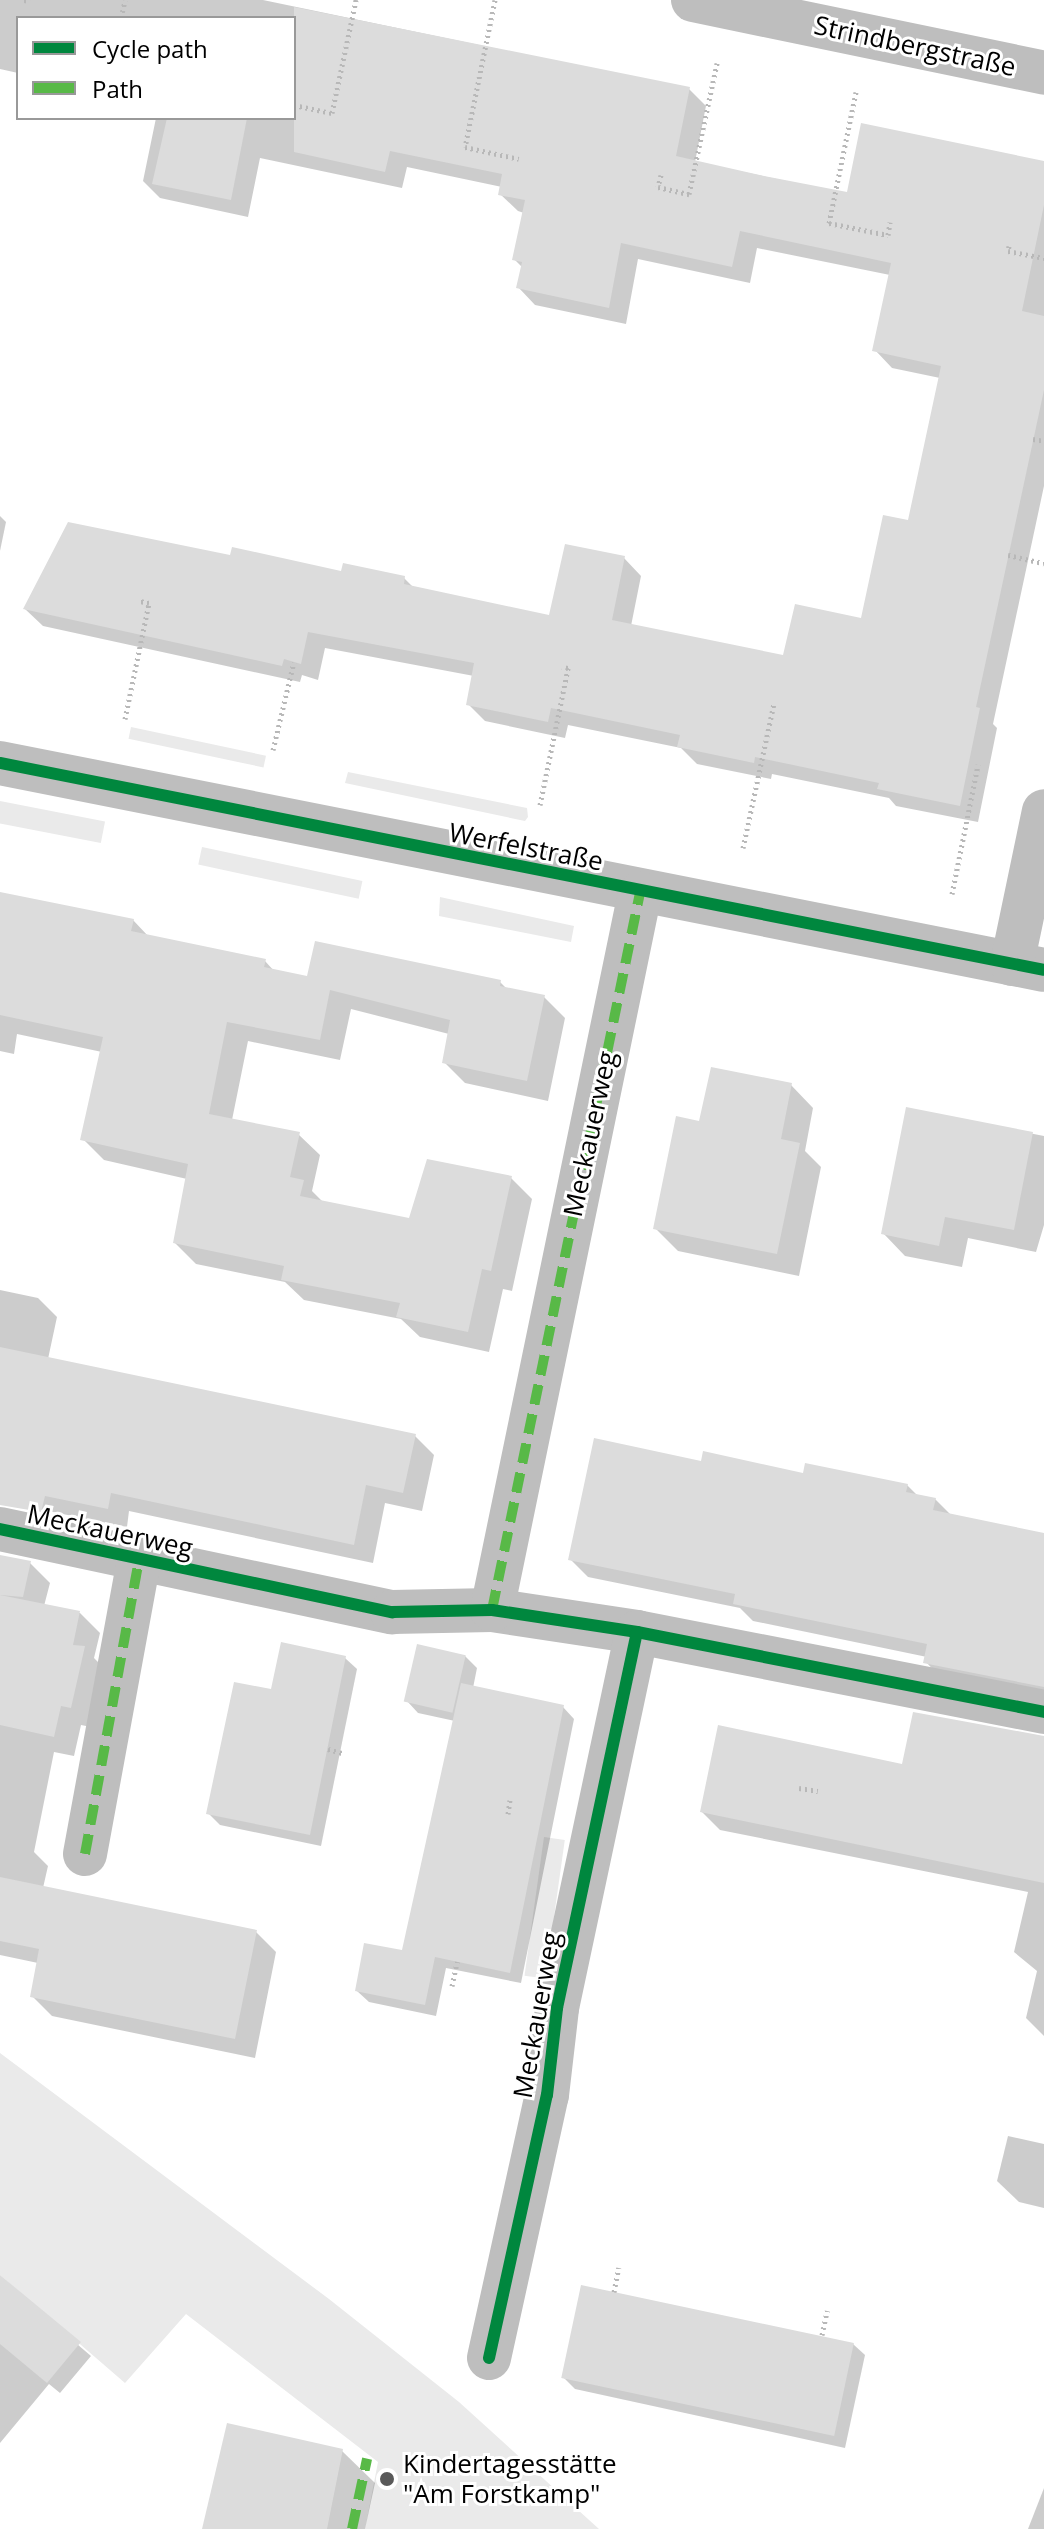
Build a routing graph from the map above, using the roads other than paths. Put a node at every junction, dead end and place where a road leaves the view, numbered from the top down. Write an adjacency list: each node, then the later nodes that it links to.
1 (693, 0): 2 (street, Strindbergstraße)
2 (1044, 73)
3 (0, 763): 5 (street, Werfelstraße)
4 (1044, 811): 6 (street)
5 (640, 893): 6 (street, Werfelstraße); 9 (street, Meckauerweg)
6 (1028, 967)
7 (0, 1529): 8 (street, Meckauerweg)
8 (139, 1560): 9 (street, Meckauerweg); 12 (street, Meckauerweg)
9 (492, 1610): 10 (street, Meckauerweg)
10 (637, 1632): 11 (street, Meckauerweg); 13 (street, Meckauerweg)
11 (1044, 1712)
12 (85, 1854)
13 (489, 2358)

